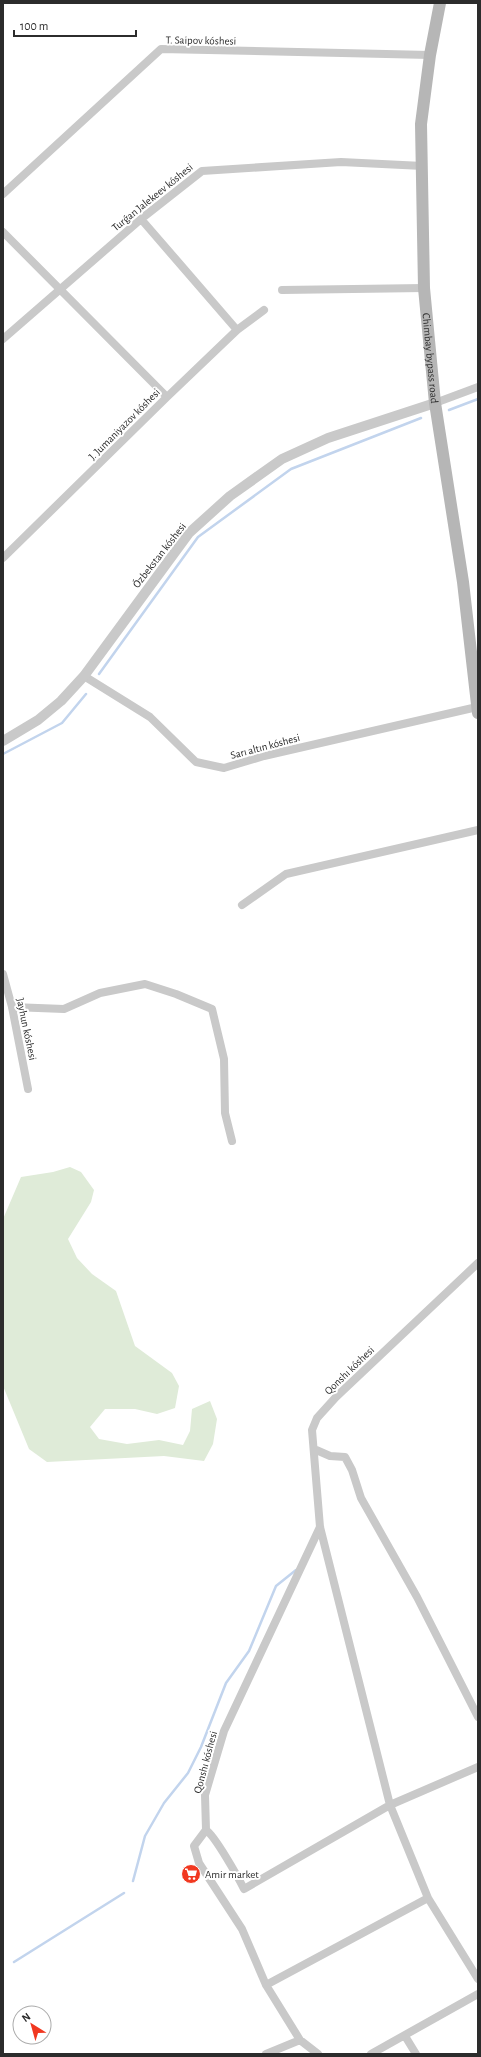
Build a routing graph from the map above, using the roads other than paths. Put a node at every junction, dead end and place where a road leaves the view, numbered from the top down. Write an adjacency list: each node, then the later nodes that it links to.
1 (440, 3): 2 (main road, Chimbay bypass road)
2 (430, 55): 3 (main road, Chimbay bypass road); 4 (street, T. Saipov kóshesi)
3 (423, 166): 5 (street, Turǵan Jalekeev kóshesi); 7 (main road, Chimbay bypass road)
4 (3, 194)
5 (141, 219): 8 (street, Turǵan Jalekeev kóshesi); 11 (street)
6 (3, 232): 8 (street)
7 (424, 288): 9 (street); 15 (main road, Chimbay bypass road)
8 (59, 290): 12 (street, Turǵan Jalekeev kóshesi); 14 (street)
9 (282, 290)
10 (264, 310): 11 (street, J. Jumaniyazov kóshesi)
11 (237, 330): 14 (street, J. Jumaniyazov kóshesi)
12 (3, 339)
13 (478, 387): 15 (street)
14 (167, 397): 16 (street, J. Jumaniyazov kóshesi)
15 (435, 403): 17 (street, Ózbekstan kóshesi); 18 (main road, Chimbay bypass road)
16 (3, 558)
17 (84, 676): 18 (street, Sarı altın kóshesi); 19 (street, Ózbekstan kóshesi)
18 (478, 710)
19 (3, 741)
20 (478, 830): 21 (street)
21 (242, 905)
22 (3, 974): 23 (street, Jayhun kóshesi)
23 (12, 1007): 24 (street, Jayhun kóshesi); 25 (street)
24 (28, 1089)
25 (232, 1141)
26 (478, 1263): 27 (street, Qonshı kóshesi)
27 (314, 1449): 28 (street, Qonshı kóshesi); 29 (street)
28 (320, 1527): 31 (street, Qonshı kóshesi); 32 (street, Qonshı kóshesi)
29 (478, 1717)
30 (478, 1767): 31 (street)
31 (390, 1805): 32 (street); 33 (street, Qonshı kóshesi)
32 (206, 1830): 35 (street)
33 (428, 1898): 34 (street, Qonshı kóshesi); 35 (street)
34 (478, 1979)
35 (266, 1985): 38 (street)
36 (478, 1994): 37 (street)
37 (405, 2036): 41 (street); 42 (street)
38 (300, 2040): 39 (street); 40 (street)
39 (266, 2054)
40 (318, 2054)
41 (371, 2054)
42 (416, 2054)

